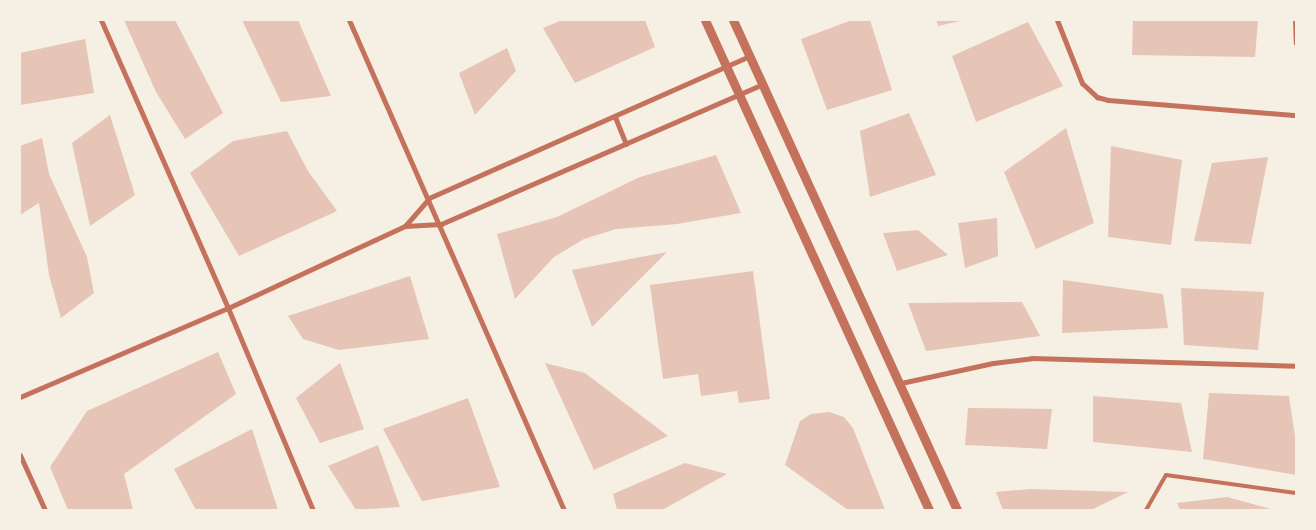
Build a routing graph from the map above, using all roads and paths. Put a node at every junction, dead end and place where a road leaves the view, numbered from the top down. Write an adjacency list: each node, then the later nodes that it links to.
1 (101, 20): 18 (street)
2 (349, 20): 15 (street)
3 (705, 20): 9 (street)
4 (733, 20): 8 (street)
5 (1057, 20): 12 (street)
6 (1295, 20): 7 (street)
7 (1296, 43)
8 (749, 56): 9 (street); 10 (street)
9 (725, 68): 11 (street); 13 (street)
10 (763, 84): 11 (street); 20 (street)
11 (737, 96): 14 (street); 27 (street)
12 (1296, 115)
13 (615, 117): 14 (street); 15 (street)
14 (626, 144): 16 (street)
15 (429, 198): 16 (street); 17 (street)
16 (441, 224): 17 (street); 26 (street)
17 (405, 226): 18 (street)
18 (228, 308): 21 (street); 25 (street)
19 (1296, 366): 20 (street)
20 (901, 383): 28 (street)
21 (20, 397)
22 (20, 455): 24 (street)
23 (1296, 494): 29 (lane)
24 (44, 510)
25 (313, 510)
26 (564, 510)
27 (929, 510)
28 (957, 510)
29 (1146, 510)

